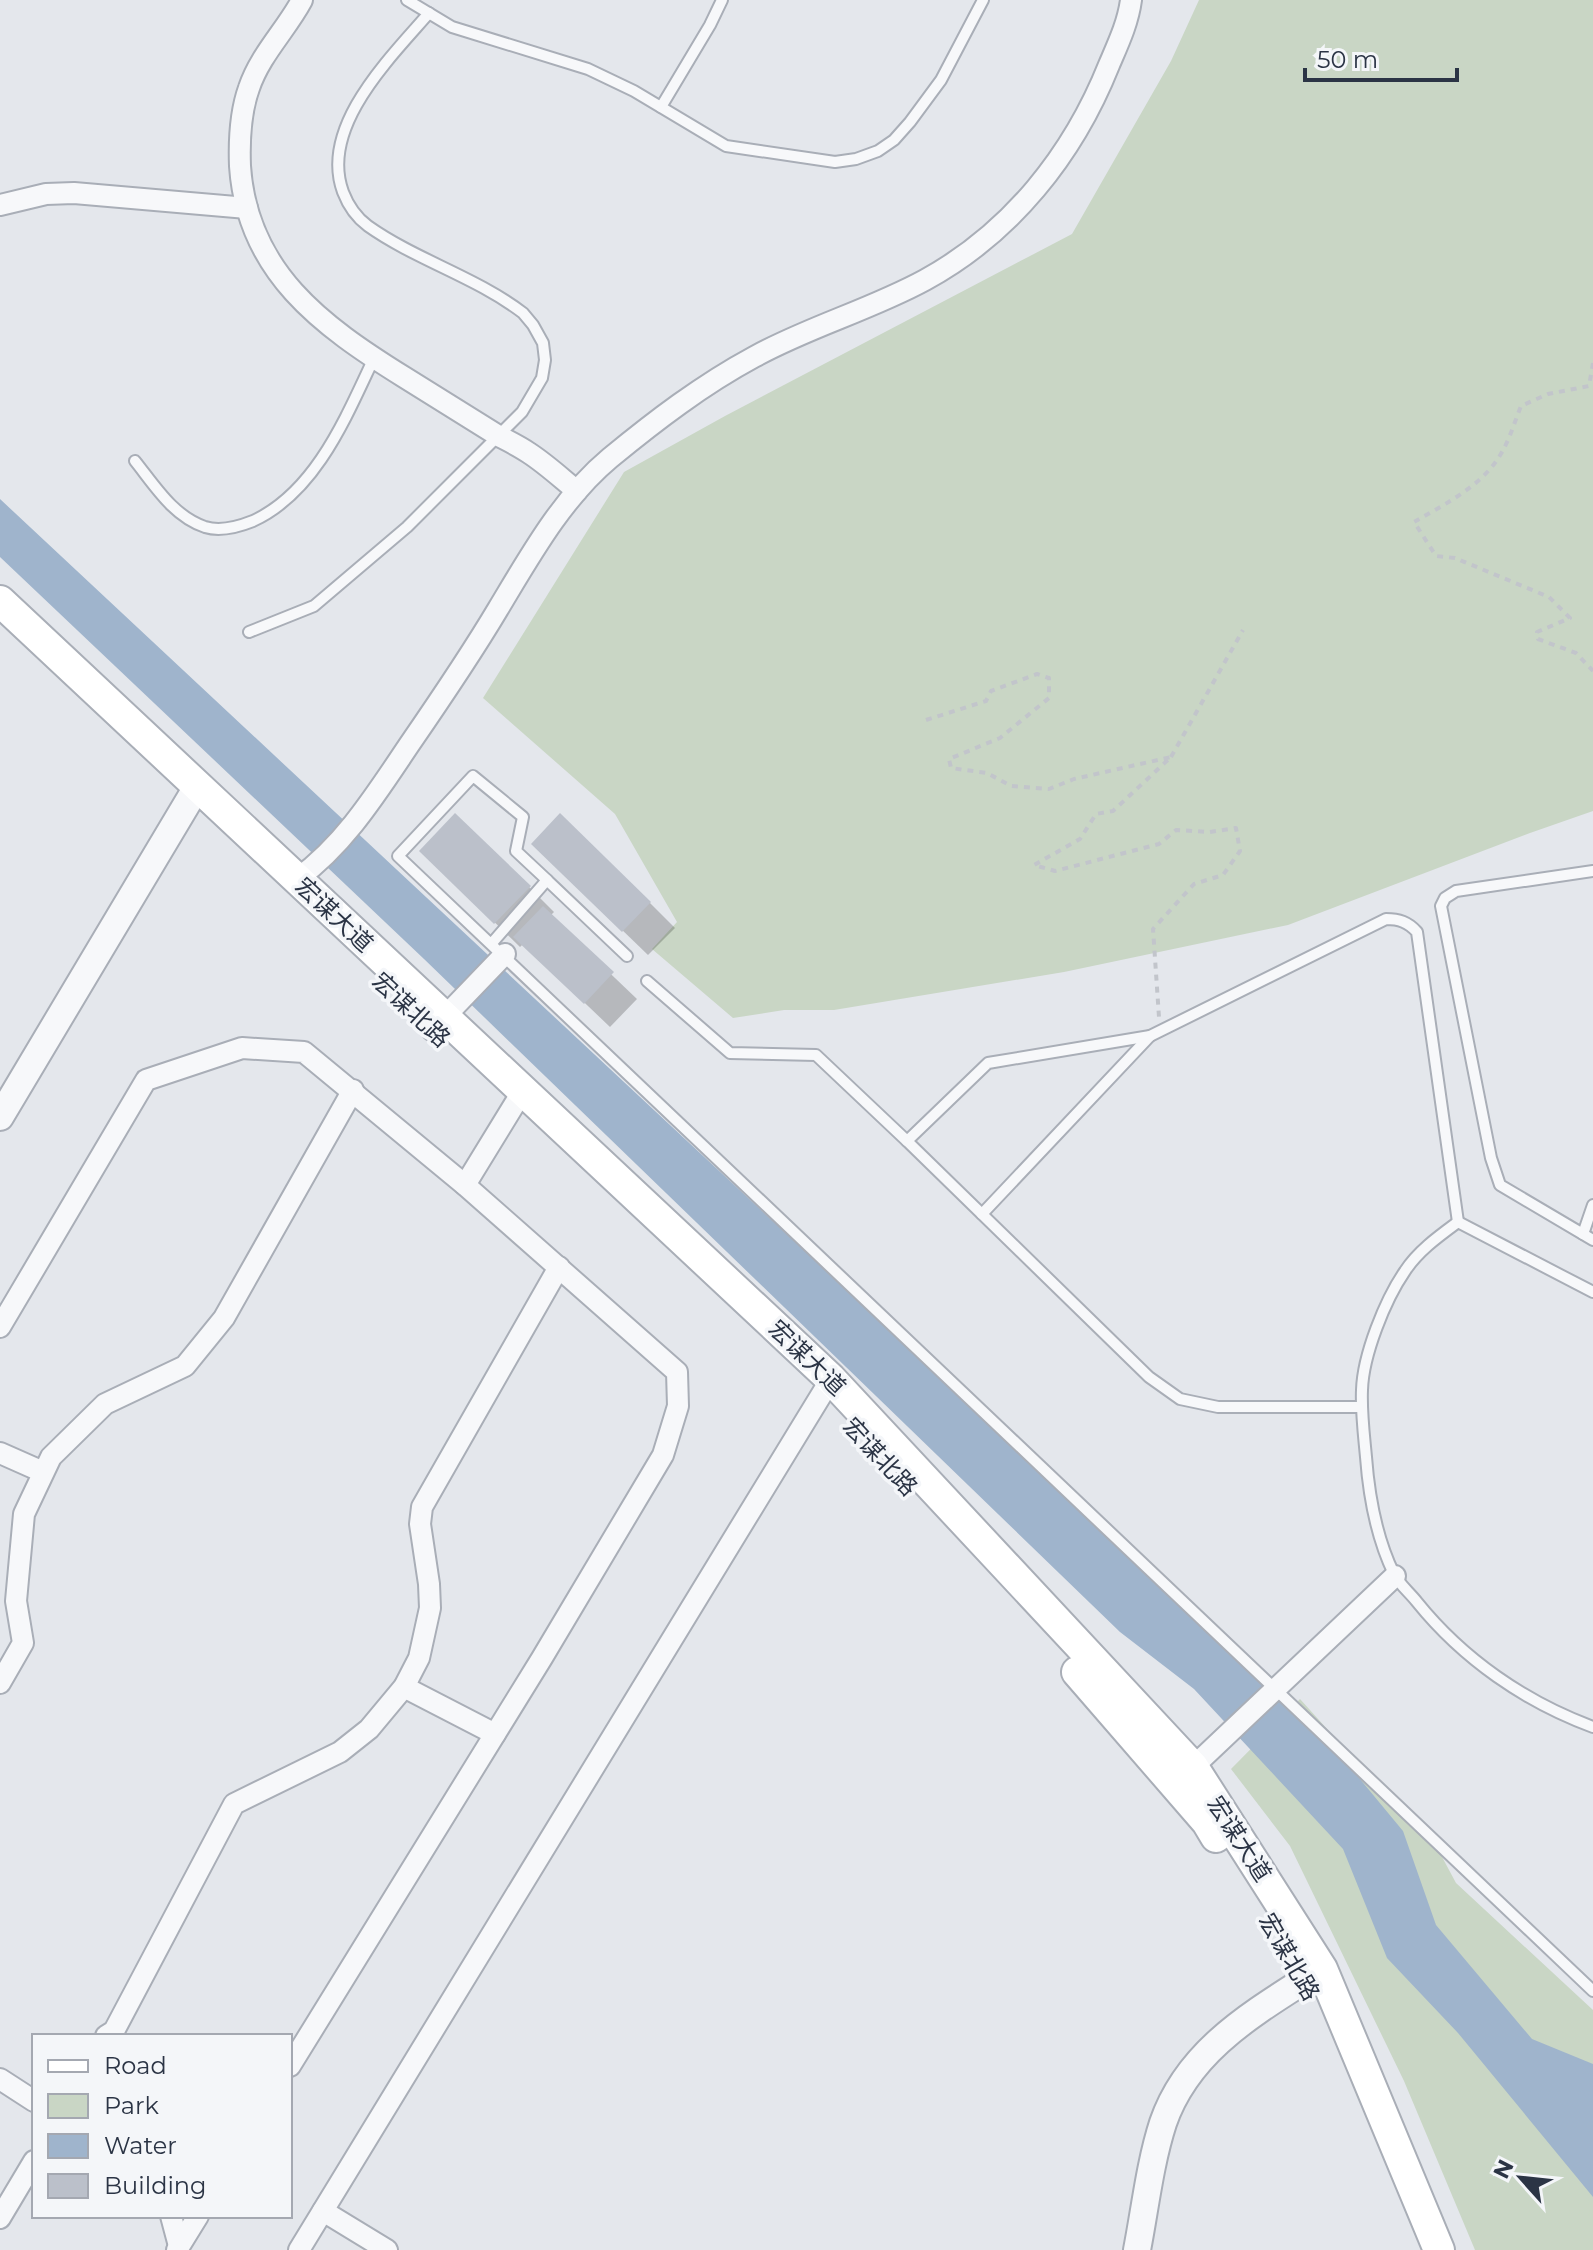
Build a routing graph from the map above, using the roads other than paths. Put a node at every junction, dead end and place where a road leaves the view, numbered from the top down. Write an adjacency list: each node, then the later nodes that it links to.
1 (302, 0): 9 (street)
2 (407, 0): 6 (lane)
3 (722, 0): 7 (lane)
4 (983, 0): 7 (lane)
5 (1131, 0): 13 (street)
6 (429, 13): 7 (lane); 11 (lane)
7 (661, 107)
8 (0, 205): 9 (street)
9 (247, 208): 10 (street)
10 (374, 358): 11 (street); 12 (lane)
11 (499, 436): 13 (street); 16 (lane)
12 (135, 461)
13 (577, 491): 18 (street)
14 (0, 601): 17 (main road, 宏谋大道)
15 (0, 626): 17 (main road, 宏谋北路)
16 (249, 632)
17 (192, 795): 18 (main road, 宏谋大道); 24 (main road, 宏谋北路); 28 (street)
18 (307, 871): 24 (main road, 宏谋大道)
19 (1593, 871): 34 (lane)
20 (547, 880): 21 (lane); 21 (lane); 22 (lane)
21 (498, 948): 24 (street); 46 (lane)
22 (627, 956)
23 (647, 981): 29 (lane)
24 (438, 1024): 27 (main road, 宏谋大道)
25 (1155, 1034): 29 (lane); 32 (lane); 33 (lane)
26 (353, 1090): 30 (street); 38 (street); 42 (street)
27 (518, 1099): 30 (street); 39 (main road, 宏谋大道)
28 (0, 1117)
29 (907, 1141): 32 (lane)
30 (465, 1185): 36 (street)
31 (1593, 1205): 34 (lane)
32 (982, 1214): 40 (lane)
33 (1458, 1222): 37 (lane); 40 (lane)
34 (1583, 1234): 35 (lane)
35 (1593, 1240)
36 (559, 1267): 45 (street); 48 (street)
37 (1593, 1292)
38 (0, 1327)
39 (826, 1387): 49 (main road, 宏谋大道); 50 (main road, 宏谋北路); 57 (street)
40 (1362, 1407): 43 (lane)
41 (0, 1453): 42 (street)
42 (43, 1472): 44 (street)
43 (1395, 1576): 46 (street); 47 (lane)
44 (0, 1683)
45 (404, 1687): 48 (street); 52 (street)
46 (1276, 1688): 49 (street); 51 (lane)
47 (1593, 1727)
48 (495, 1734): 53 (street)
49 (1193, 1767): 50 (main road, 宏谋大道)
50 (1314, 1974): 64 (street); 65 (main road, 宏谋北路); 66 (main road, 宏谋大道)
51 (1593, 1991)
52 (109, 2034)
53 (292, 2063)
54 (0, 2079): 55 (street)
55 (32, 2100)
56 (32, 2164): 58 (street)
57 (323, 2211): 62 (street); 63 (street)
58 (0, 2218)
59 (171, 2218): 61 (street)
60 (197, 2218): 61 (street)
61 (178, 2248)
62 (299, 2250)
63 (387, 2250)
64 (1137, 2250)
65 (1423, 2250)
66 (1439, 2250)

